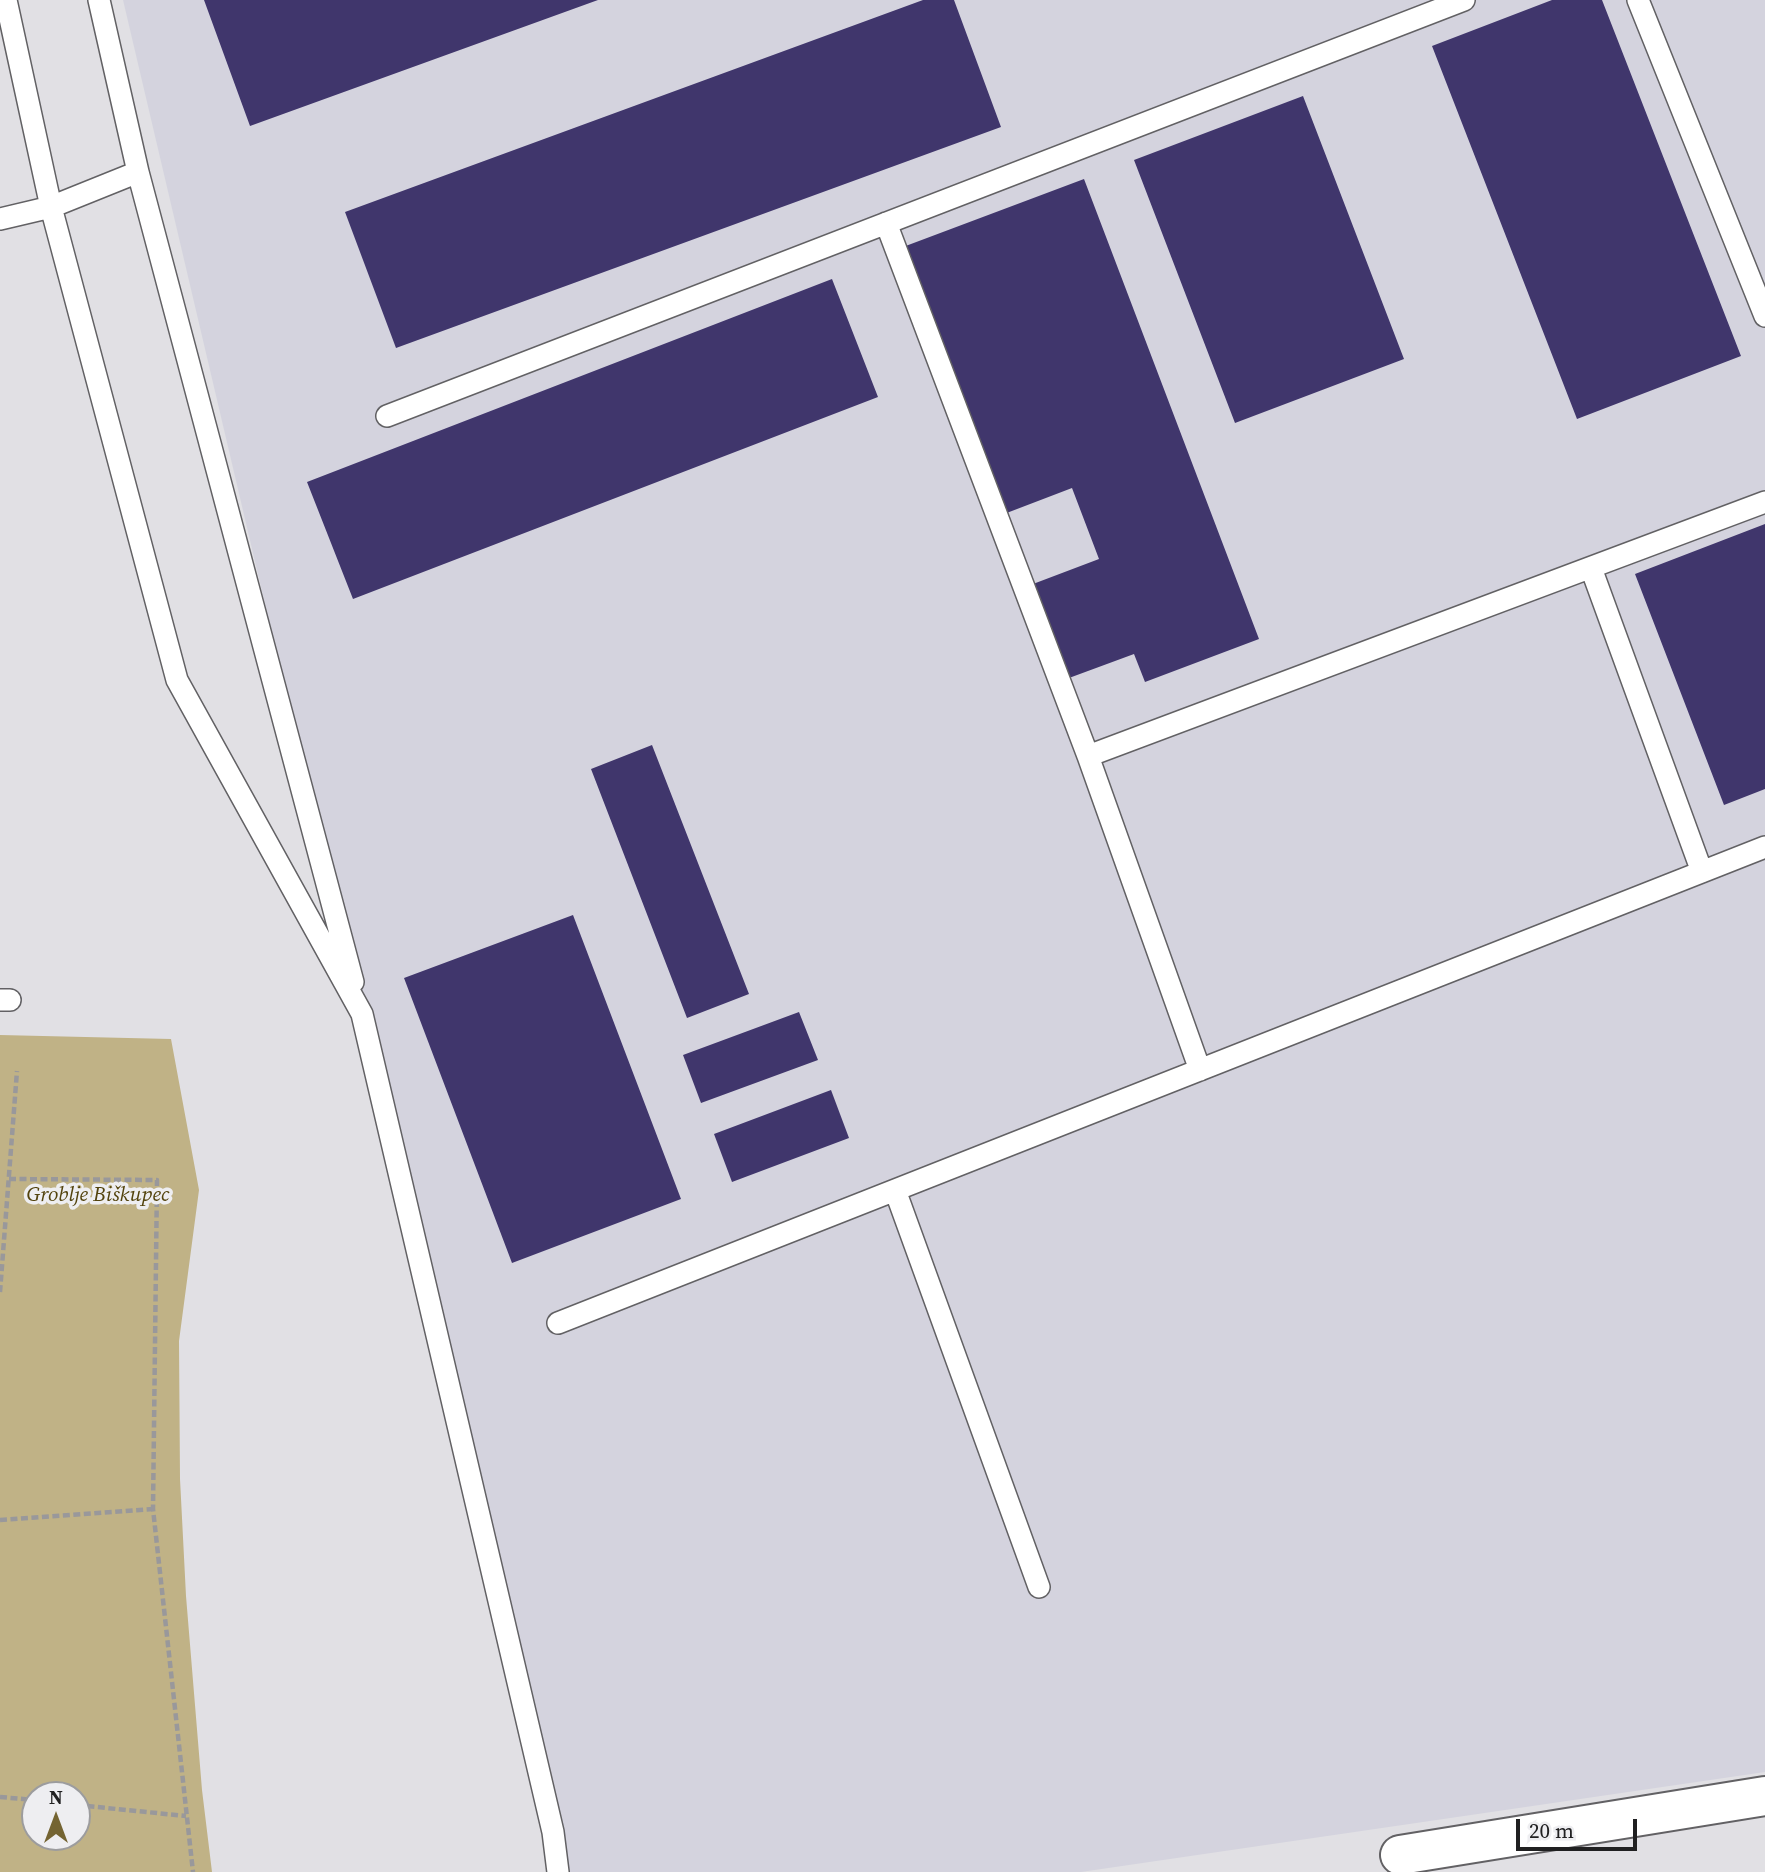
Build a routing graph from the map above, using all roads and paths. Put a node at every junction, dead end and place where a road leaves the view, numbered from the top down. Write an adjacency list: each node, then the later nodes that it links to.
1 (6, 0): 6 (lane)
2 (99, 0): 5 (lane)
3 (1464, 0): 8 (lane)
4 (1637, 0): 9 (lane)
5 (138, 172): 6 (lane); 16 (lane)
6 (51, 207): 7 (lane); 16 (lane)
7 (0, 219)
8 (886, 223): 10 (lane); 13 (lane)
9 (1765, 316)
10 (387, 416)
11 (1765, 502): 12 (lane)
12 (1591, 568): 13 (lane); 15 (lane)
13 (1088, 757): 17 (lane)
14 (1765, 848): 15 (lane)
15 (1702, 872): 17 (lane)
16 (362, 1014): 33 (lane)
17 (1200, 1070): 20 (lane)
18 (18, 1071): 19 (path)
19 (9, 1179): 21 (path); 23 (path)
20 (895, 1190): 22 (lane); 25 (lane)
21 (0, 1292)
22 (558, 1323)
23 (153, 1510): 24 (path); 30 (path)
24 (0, 1520)
25 (1039, 1587)
26 (1765, 1796): 31 (street)
27 (0, 1797): 28 (path)
28 (21, 1799)
29 (91, 1806): 30 (path)
30 (187, 1816): 32 (path)
31 (1400, 1855)
32 (193, 1872)
33 (558, 1872)

